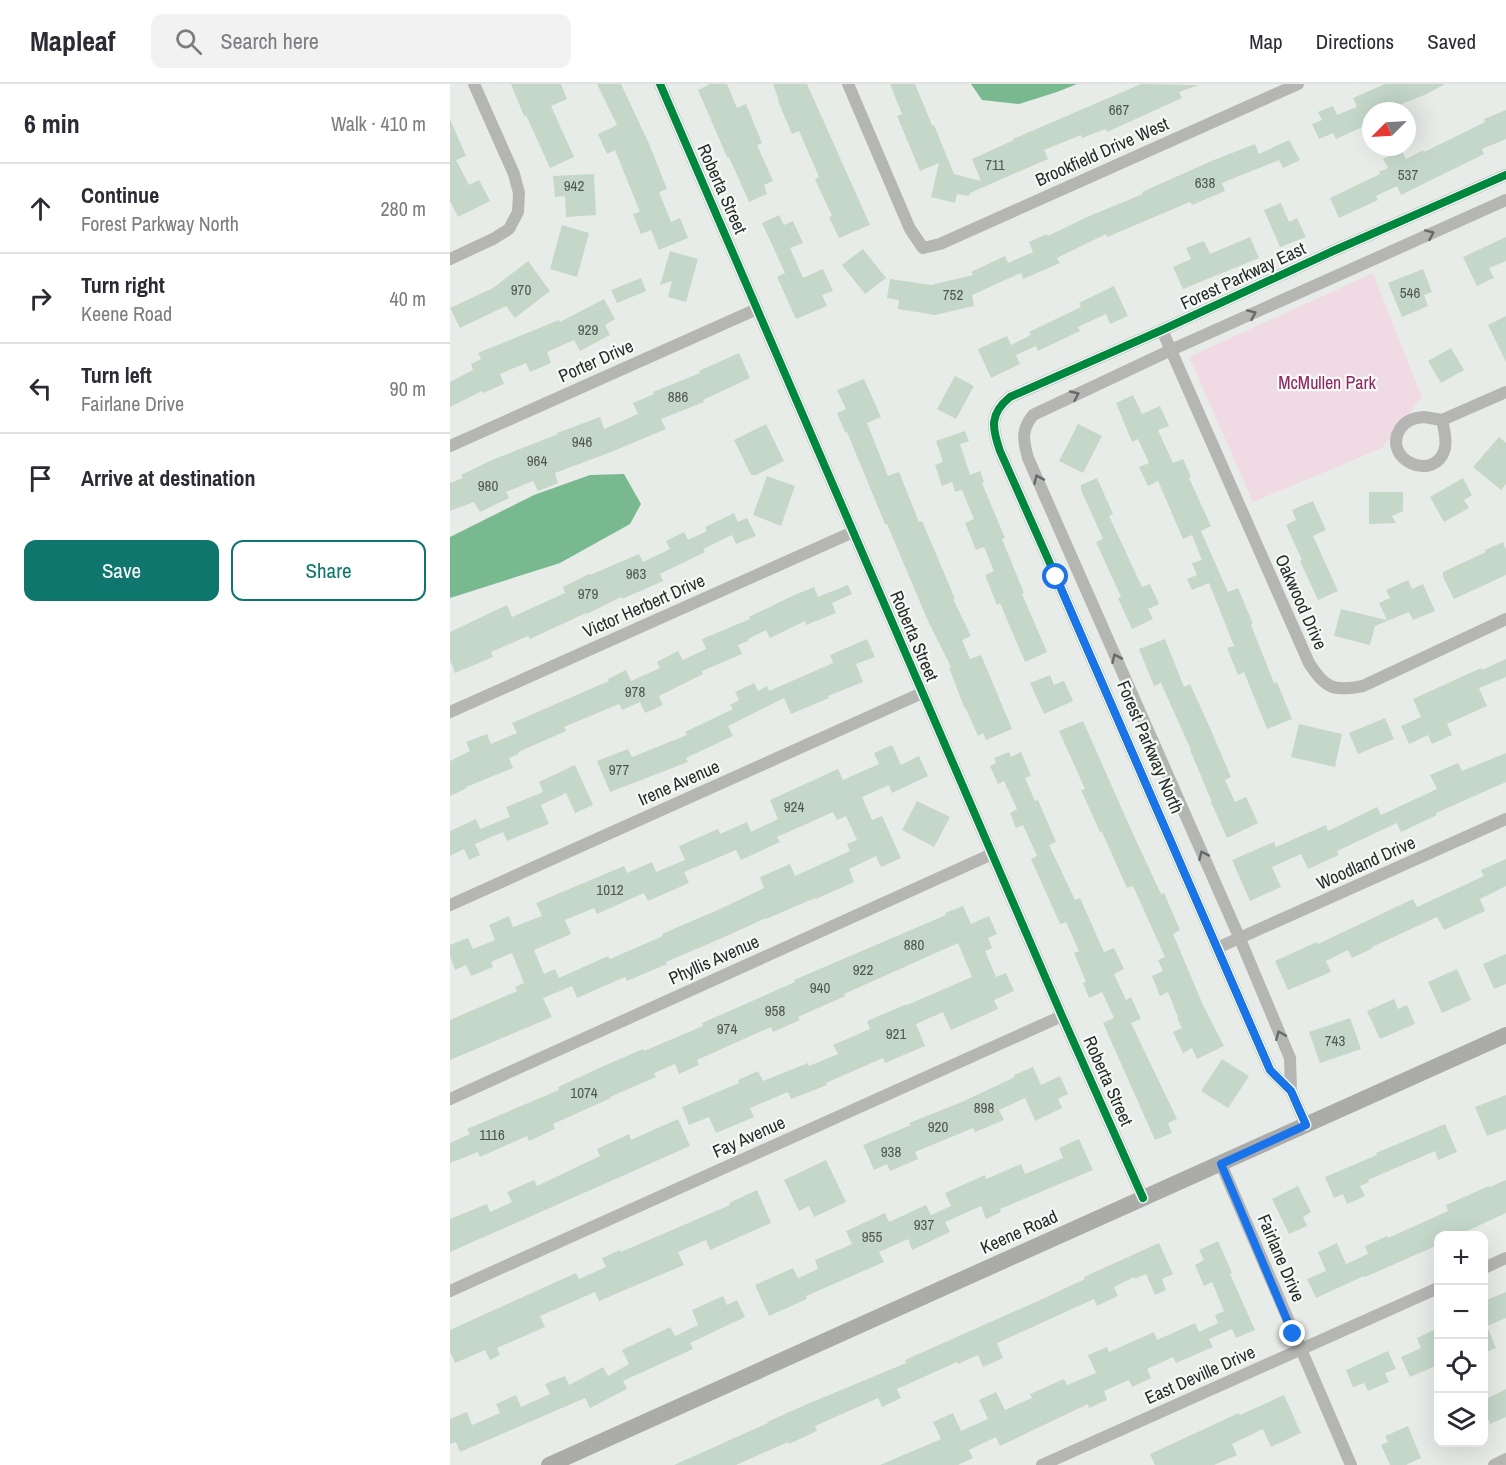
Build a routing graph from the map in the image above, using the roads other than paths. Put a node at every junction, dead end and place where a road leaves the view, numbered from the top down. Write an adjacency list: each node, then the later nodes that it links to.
1 (474, 84): 7 (street)
2 (660, 84): 8 (street, Roberta Street)
3 (848, 84): 4 (street, Brookfield Drive West)
4 (1298, 84)
5 (1506, 175): 9 (street, Forest Parkway East)
6 (1506, 200): 10 (street, Forest Parkway East, one-way to 6)
7 (450, 259)
8 (757, 309): 15 (street, Porter Drive); 16 (street, Roberta Street)
9 (1162, 330): 10 (street, Oakwood Drive); 12 (street, Forest Parkway East)
10 (1171, 350): 14 (street, Forest Parkway East, one-way to 10); 19 (street, Oakwood Drive)
11 (1506, 392): 13 (street)
12 (997, 410): 18 (street, Forest Parkway North)
13 (1442, 420): 13 (street)
14 (1025, 424): 17 (street, Forest Parkway North, one-way to 14)
15 (450, 446)
16 (853, 532): 20 (street, Roberta Street); 21 (street, Victor Herbert Drive)
17 (1077, 568): 18 (street); 25 (street, Forest Parkway North, one-way to 17)
18 (1056, 577): 26 (street, Forest Parkway North)
19 (1506, 619)
20 (922, 693): 23 (street, Roberta Street); 24 (street, Irene Avenue)
21 (450, 712)
22 (1506, 819): 25 (street, Woodland Drive)
23 (992, 854): 27 (street, Roberta Street); 30 (street, Phyllis Avenue)
24 (450, 905)
25 (1240, 939): 26 (street, Woodland Drive); 29 (street, Forest Parkway North, one-way to 25)
26 (1217, 948): 29 (street, Forest Parkway North)
27 (1062, 1016): 33 (street, Roberta Street); 37 (street, Fay Avenue)
28 (1506, 1035): 31 (main road, Keene Road)
29 (1291, 1091): 31 (street, Forest Parkway North)
30 (450, 1099)
31 (1306, 1125): 32 (main road, Keene Road)
32 (1221, 1164): 33 (main road, Keene Road); 38 (street, Fairlane Drive)
33 (1143, 1198): 40 (main road, Keene Road)
34 (1506, 1258): 35 (street)
35 (1488, 1266)
36 (1434, 1290): 38 (street, East Deville Drive)
37 (450, 1291)
38 (1301, 1351): 41 (street, East Deville Drive); 42 (street, Fairlane Drive)
39 (1506, 1459): 43 (street)
40 (549, 1465)
41 (1042, 1465)
42 (1351, 1465)
43 (1494, 1465)

